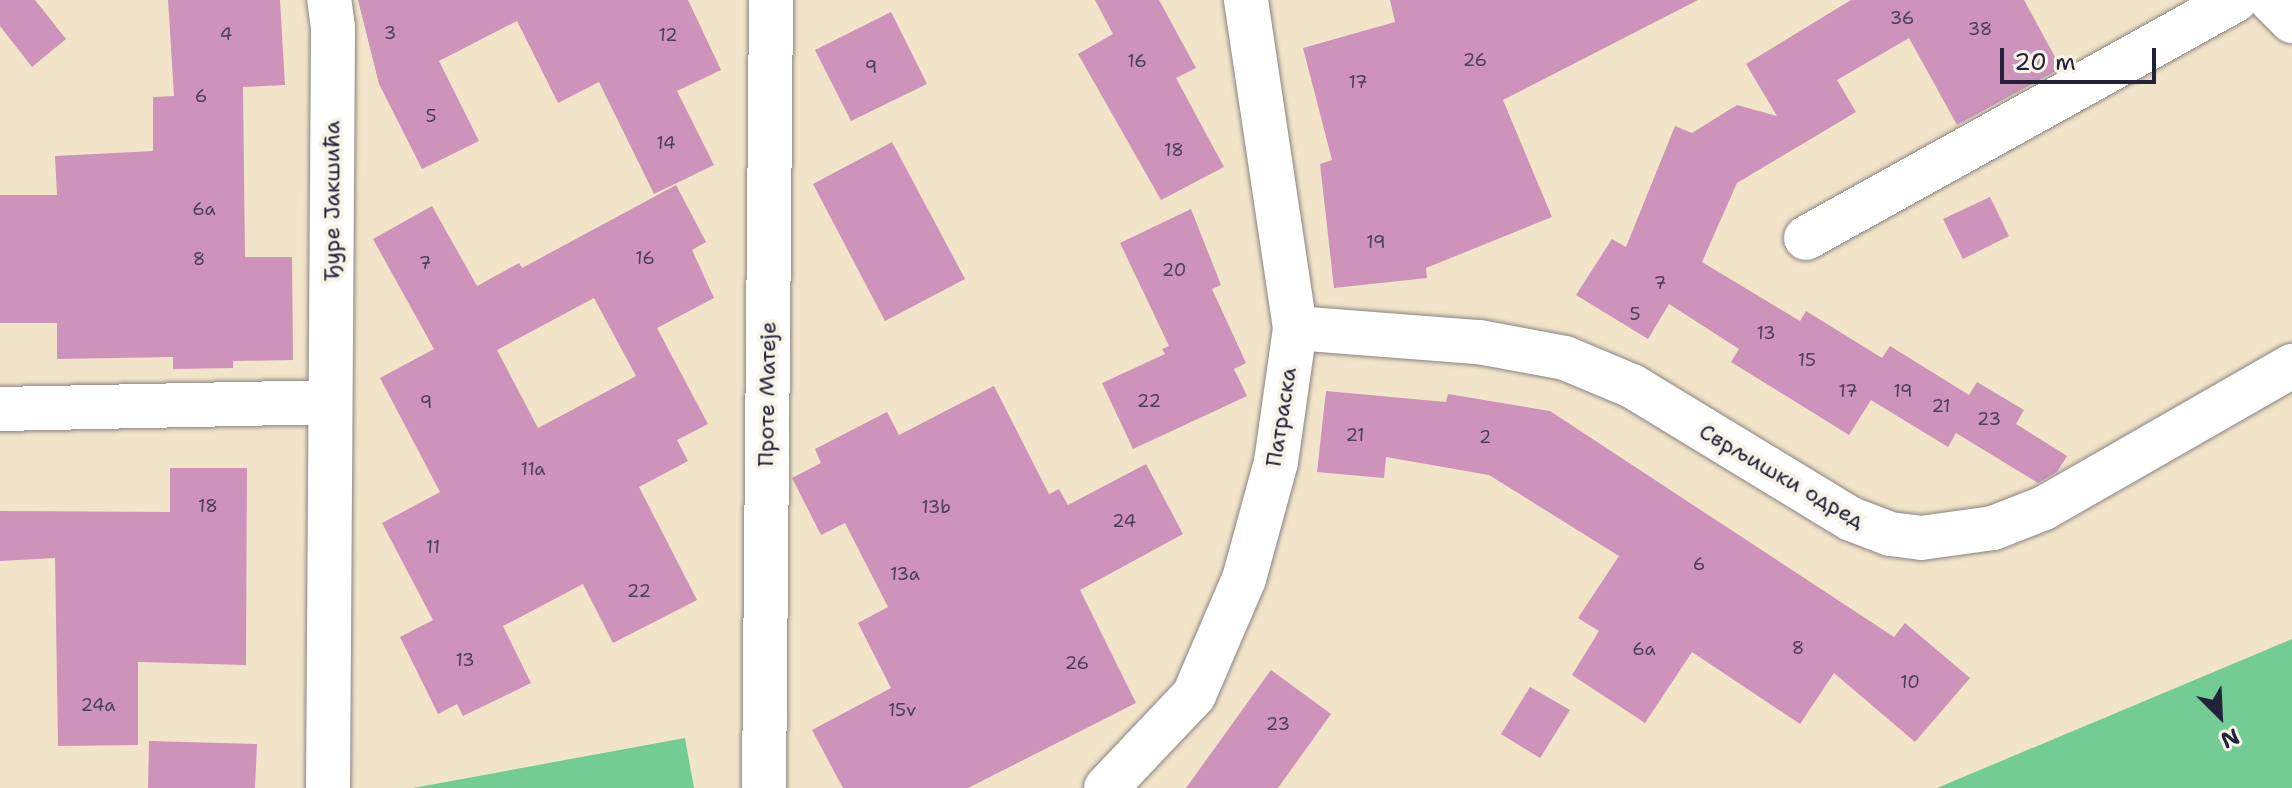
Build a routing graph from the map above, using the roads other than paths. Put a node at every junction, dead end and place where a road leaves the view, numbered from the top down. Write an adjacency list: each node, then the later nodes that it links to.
1 (329, 0): 10 (street, Ђуре Јакшића)
2 (771, 0): 13 (street, Проте Матеје)
3 (1246, 0): 8 (street, Патраска)
4 (2235, 0): 7 (street)
5 (2271, 0): 6 (street)
6 (2292, 21)
7 (1806, 238)
8 (1295, 328): 9 (street, Сврљишки одред); 14 (street, Патраска)
9 (2292, 366)
10 (330, 402): 11 (street); 12 (street, Ђуре Јакшића)
11 (0, 409)
12 (328, 788)
13 (764, 788)
14 (1106, 788)

